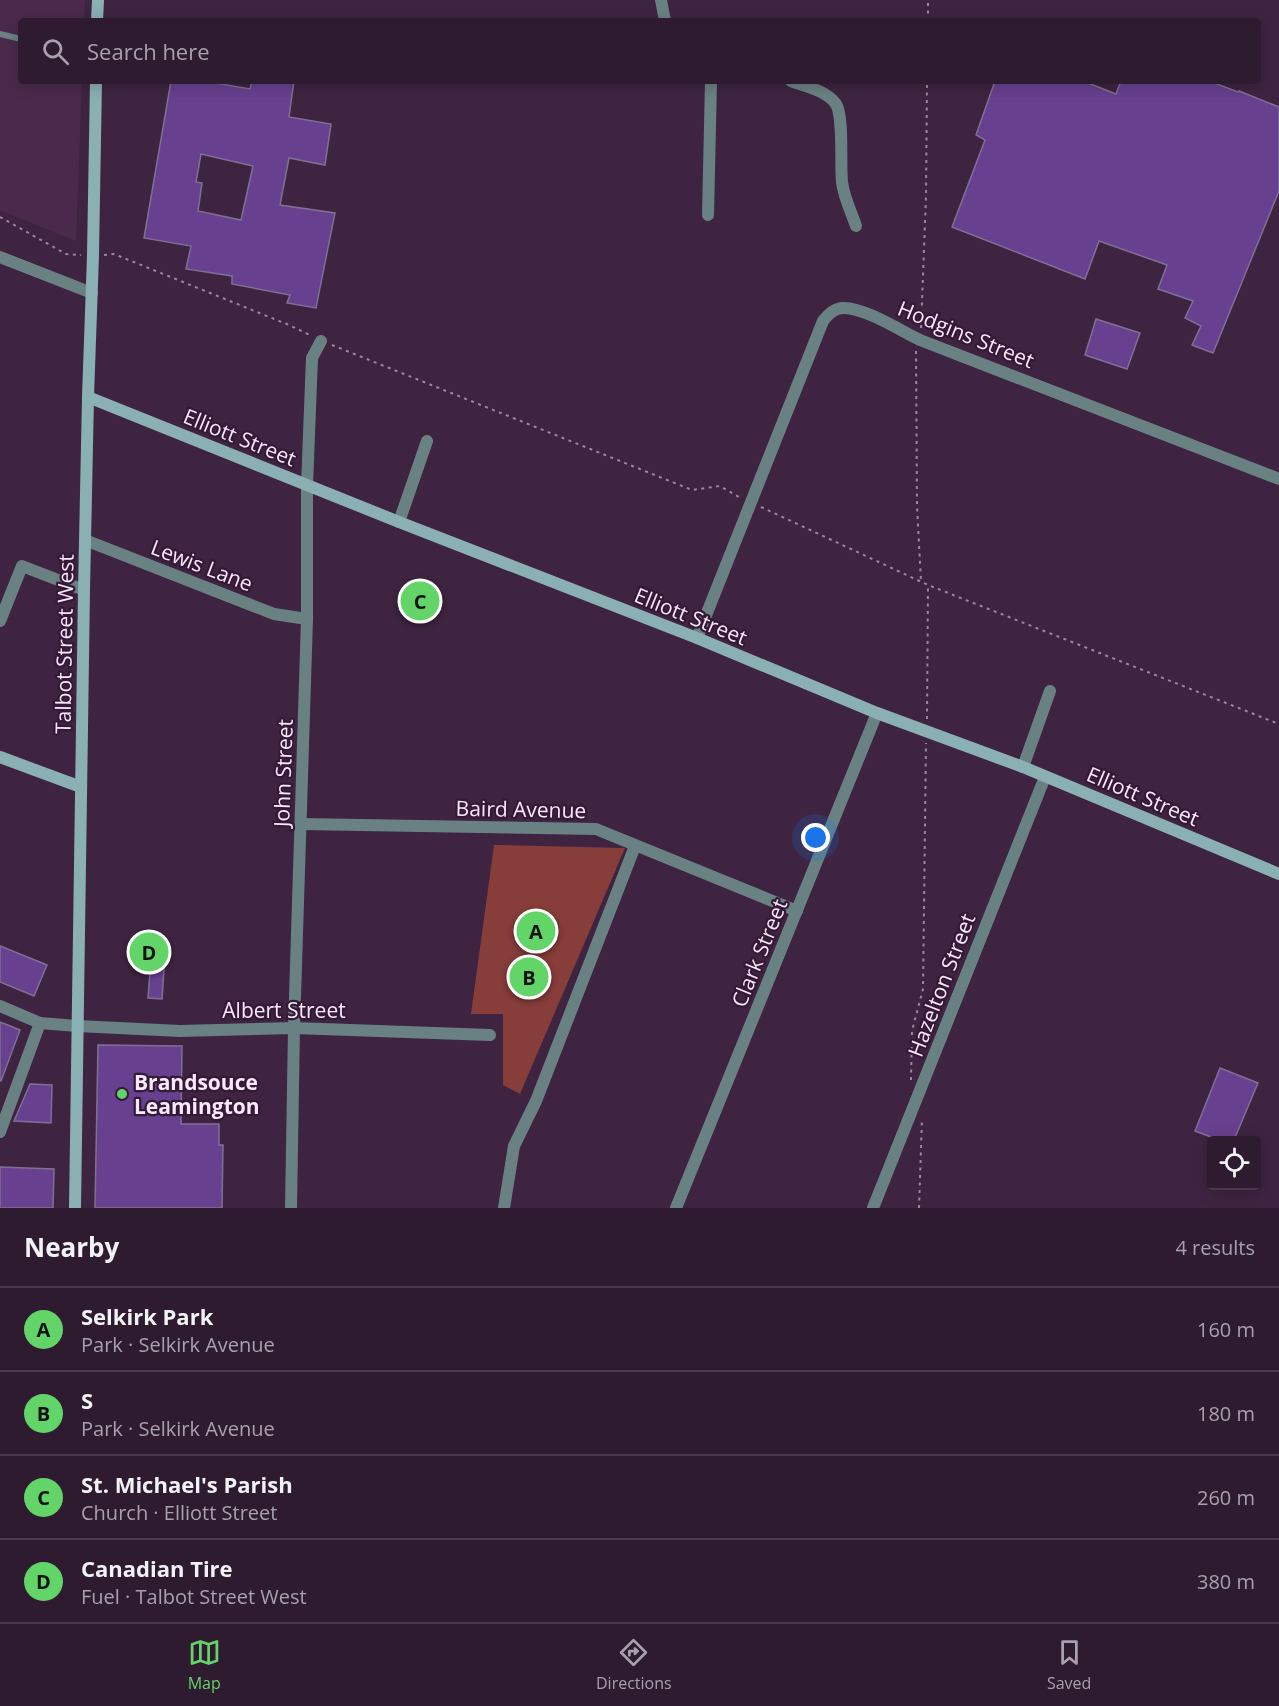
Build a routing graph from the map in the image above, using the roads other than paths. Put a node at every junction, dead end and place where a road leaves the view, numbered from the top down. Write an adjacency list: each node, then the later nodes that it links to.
1 (98, 0): 3 (street)
2 (661, 0): 4 (street)
3 (97, 18)
4 (664, 18)
5 (0, 34): 6 (lane)
6 (18, 38)
7 (96, 84): 13 (street, Talbot Street West)
8 (711, 84): 10 (street)
9 (798, 84): 11 (street)
10 (708, 215)
11 (856, 226)
12 (0, 257): 13 (street)
13 (92, 293): 15 (street, Talbot Street West)
14 (321, 341): 18 (street, John Street)
15 (88, 397): 18 (street, Elliott Street); 20 (street, Talbot Street West)
16 (427, 441): 19 (street)
17 (1279, 478): 24 (street, Hodgins Street)
18 (307, 485): 19 (street, Elliott Street); 22 (street, John Street)
19 (399, 522): 24 (street, Elliott Street)
20 (85, 540): 21 (street, Talbot Street West); 22 (street, Lewis Lane)
21 (84, 590): 23 (street); 30 (street, Talbot Street West)
22 (307, 619): 31 (street, John Street)
23 (0, 621)
24 (697, 638): 26 (street, Elliott Street)
25 (1050, 691): 28 (street)
26 (877, 712): 28 (street, Elliott Street); 34 (street, Clark Street)
27 (0, 758): 30 (street)
28 (1023, 768): 29 (street, Elliott Street)
29 (1045, 777): 33 (street, Elliott Street); 45 (street, Hazelton Street)
30 (81, 787): 37 (street, Talbot Street West)
31 (301, 824): 32 (street, Baird Avenue); 38 (street, John Street)
32 (635, 846): 34 (street, Baird Avenue); 43 (street)
33 (1279, 874)
34 (797, 911): 44 (street, Clark Street)
35 (0, 1006): 36 (street, Albert Street)
36 (40, 1023): 37 (street, Albert Street); 40 (street)
37 (77, 1026): 38 (street, Albert Street); 41 (street, Talbot Street West)
38 (294, 1028): 39 (street, Albert Street); 42 (street, John Street)
39 (490, 1035)
40 (0, 1131)
41 (75, 1208)
42 (291, 1208)
43 (504, 1208)
44 (676, 1208)
45 (873, 1208)

